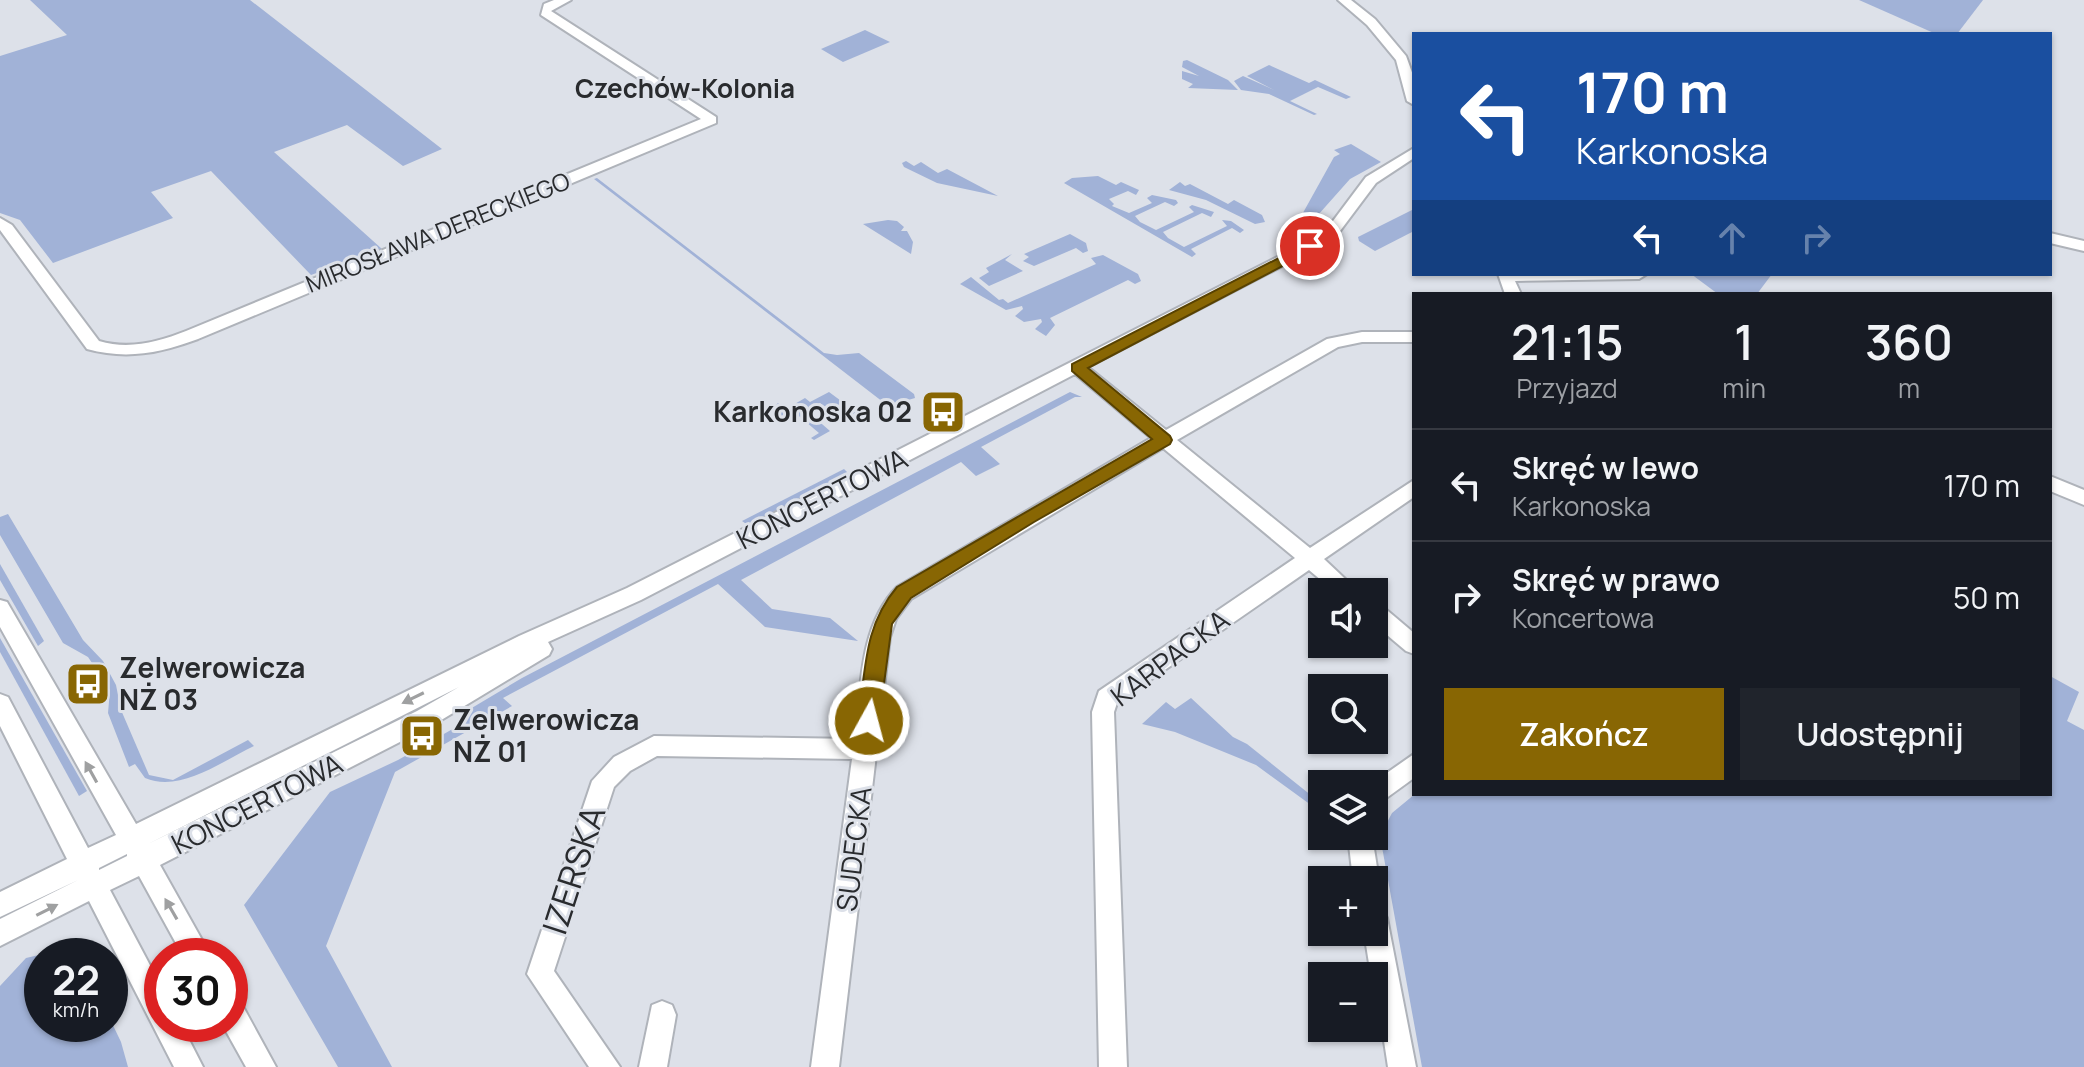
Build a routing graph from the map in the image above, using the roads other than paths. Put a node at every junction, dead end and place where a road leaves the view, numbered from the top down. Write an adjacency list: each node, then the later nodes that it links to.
1 (565, 0): 5 (street, MIROSŁAWA DERECKIEGO)
2 (1344, 0): 3 (street)
3 (1412, 94)
4 (1412, 153): 9 (street, KONCERTOWA)
5 (0, 223)
6 (2052, 238): 7 (street)
7 (2084, 246)
8 (1412, 337): 10 (street, SUDECKA)
9 (1077, 367): 10 (street); 23 (street, KONCERTOWA)
10 (1164, 440): 14 (street); 20 (street, SUDECKA)
11 (2052, 484): 13 (street)
12 (1412, 488): 14 (street, KARPACKA)
13 (2084, 498)
14 (1309, 559): 15 (street); 38 (street, KARPACKA)
15 (1332, 578)
16 (0, 608): 23 (street, one-way to 16)
17 (1388, 624): 18 (street)
18 (1412, 643)
19 (0, 704): 24 (street)
20 (865, 749): 35 (street, IZERSKA); 37 (street, SUDECKA)
21 (1412, 766): 22 (street)
22 (1388, 785)
23 (137, 851): 24 (street, KONCERTOWA); 27 (street, one-way to 23)
24 (88, 876): 25 (street, KONCERTOWA); 26 (street, KONCERTOWA, one-way to 24); 29 (street)
25 (0, 905)
26 (0, 933)
27 (188, 938)
28 (1379, 946): 39 (street)
29 (144, 982)
30 (662, 1015): 36 (street)
31 (176, 1042): 33 (street)
32 (248, 1042): 34 (street)
33 (189, 1067)
34 (262, 1067)
35 (606, 1067)
36 (653, 1067)
37 (825, 1067)
38 (1113, 1067)
39 (1402, 1067)

